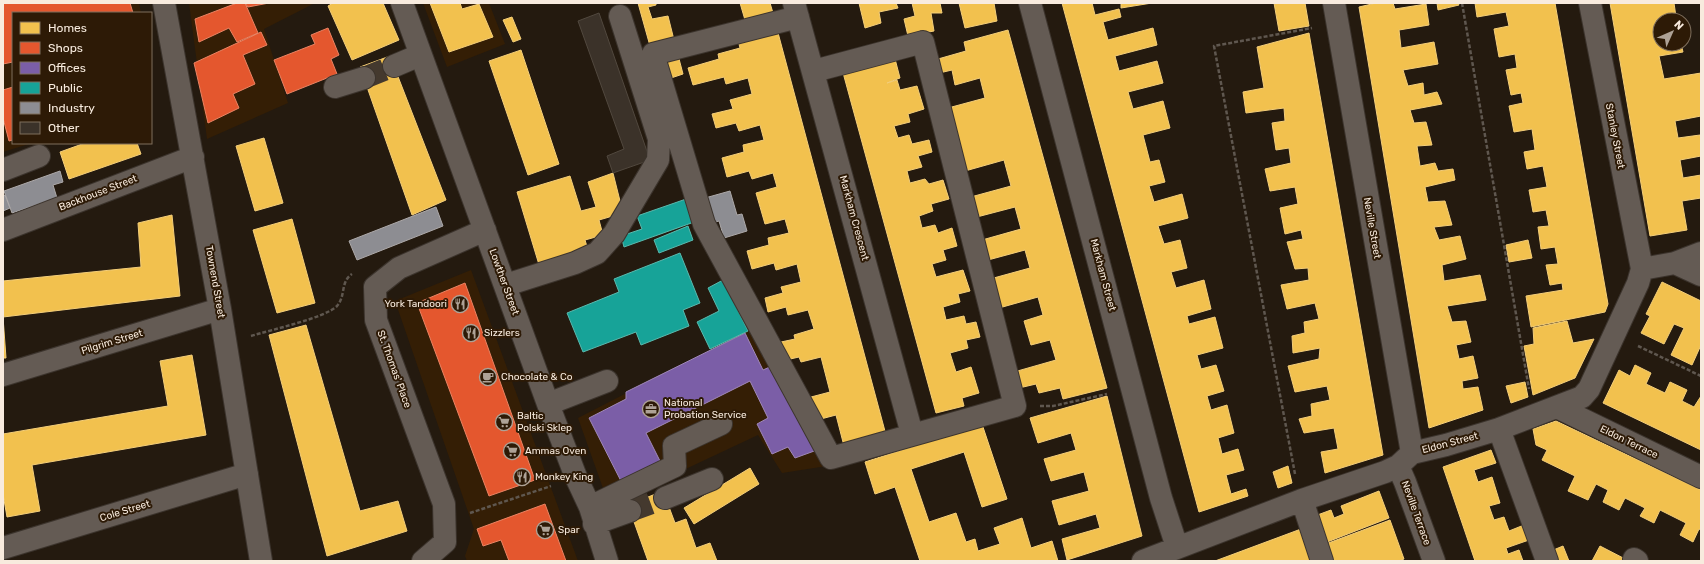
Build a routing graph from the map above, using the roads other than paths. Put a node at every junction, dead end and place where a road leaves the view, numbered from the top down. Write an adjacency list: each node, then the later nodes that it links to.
1 (164, 3): 14 (street, Townend Street)
2 (402, 3): 8 (street, Lowther Street)
3 (1030, 3): 39 (street, Markham Street)
4 (1590, 3): 20 (street, Stanley Street)
5 (796, 10): 10 (street, Markham Crescent); 30 (street)
6 (1335, 13): 31 (street, Neville Street)
7 (620, 16): 22 (street)
8 (420, 55): 9 (street); 17 (street, Lowther Street)
9 (394, 66)
10 (814, 71): 30 (street, Markham Crescent); 30 (street)
11 (364, 78): 12 (street)
12 (335, 87)
13 (39, 156): 15 (street)
14 (193, 157): 16 (street, Backhouse Street); 23 (street, Townend Street)
15 (3, 170)
16 (3, 230)
17 (485, 230): 22 (street, Lowther Street); 42 (street, St. Thomas' Place)
18 (1701, 253): 19 (street)
19 (1675, 263): 20 (street); 21 (street)
20 (1642, 268): 27 (street, Eldon Street)
21 (1701, 275)
22 (506, 285): 26 (street, Lowther Street)
23 (220, 309): 24 (street, Pilgrim Street); 32 (street, Townend Street)
24 (3, 375)
25 (607, 381): 26 (street)
26 (548, 404): 38 (street, Lowther Street)
27 (1557, 406): 29 (street, Eldon Street); 33 (street, Eldon Terrace)
28 (721, 424): 38 (street)
29 (1499, 429): 31 (street, Eldon Street); 47 (street)
30 (912, 434)
31 (1405, 459): 36 (street, Eldon Street); 46 (street, Neville Terrace)
32 (247, 474): 40 (street, Cole Street); 41 (street, Townend Street)
33 (1701, 477)
34 (712, 478): 35 (street)
35 (665, 498)
36 (1302, 500): 39 (street, Eldon Street); 45 (street)
37 (630, 511): 38 (street)
38 (592, 515): 43 (street, Lowther Street)
39 (1177, 547): 44 (street, Eldon Street)
40 (3, 548)
41 (261, 561)
42 (423, 561)
43 (607, 561)
44 (1143, 561)
45 (1322, 561)
46 (1434, 561)
47 (1547, 561)

